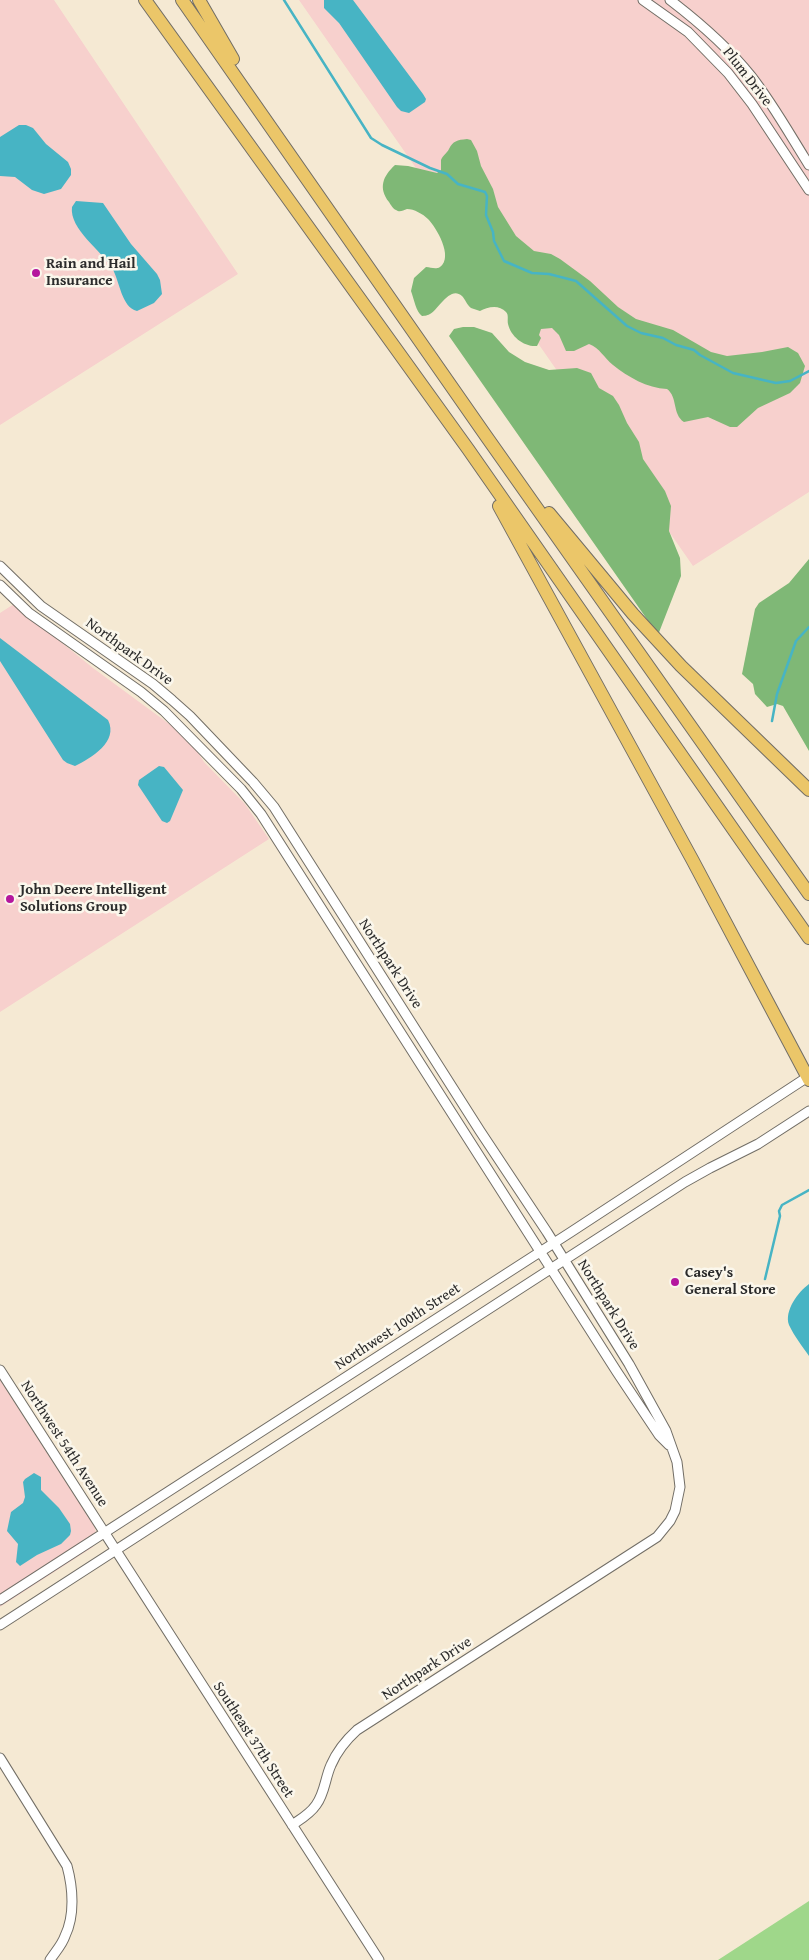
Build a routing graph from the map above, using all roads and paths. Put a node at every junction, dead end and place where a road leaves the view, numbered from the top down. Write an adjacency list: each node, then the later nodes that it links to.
1 (139, 0): 7 (highway)
2 (146, 0): 7 (highway)
3 (182, 0): 8 (highway)
4 (199, 0): 8 (highway)
5 (643, 0): 10 (street, Plum Drive)
6 (670, 0): 9 (street, Plum Drive)
7 (223, 108): 12 (highway)
8 (276, 133): 11 (highway)
9 (809, 165)
10 (809, 190)
11 (486, 436): 15 (highway); 18 (highway)
12 (468, 449): 19 (highway); 22 (highway)
13 (0, 566): 16 (street, Northpark Drive)
14 (0, 585): 17 (street, Northpark Drive)
15 (809, 790)
16 (315, 872): 17 (street); 20 (street, Northpark Drive)
17 (303, 879): 21 (street, Northpark Drive)
18 (809, 894)
19 (809, 938)
20 (441, 1070): 21 (street); 24 (street, Northpark Drive)
21 (429, 1077): 25 (street, Northpark Drive)
22 (808, 1078): 24 (street, Northwest 100th Street)
23 (809, 1111): 26 (street)
24 (553, 1243): 25 (street, Northwest 100th Street); 26 (street, Northpark Drive)
25 (541, 1251): 27 (street, Northpark Drive); 30 (street, Northwest 100th Street)
26 (564, 1260): 27 (street); 29 (street, Northpark Drive)
27 (552, 1268): 29 (street, Northpark Drive); 31 (street)
28 (0, 1370): 30 (street, Northwest 54th Avenue)
29 (672, 1448): 35 (street, Northpark Drive)
30 (105, 1534): 31 (street, Southeast 37th Street); 32 (street, Northwest 100th Street)
31 (116, 1550): 33 (street); 35 (street, Southeast 37th Street)
32 (0, 1600)
33 (0, 1625)
34 (0, 1758): 36 (street)
35 (292, 1825): 37 (street, Southeast 37th Street)
36 (50, 1960)
37 (379, 1960)

